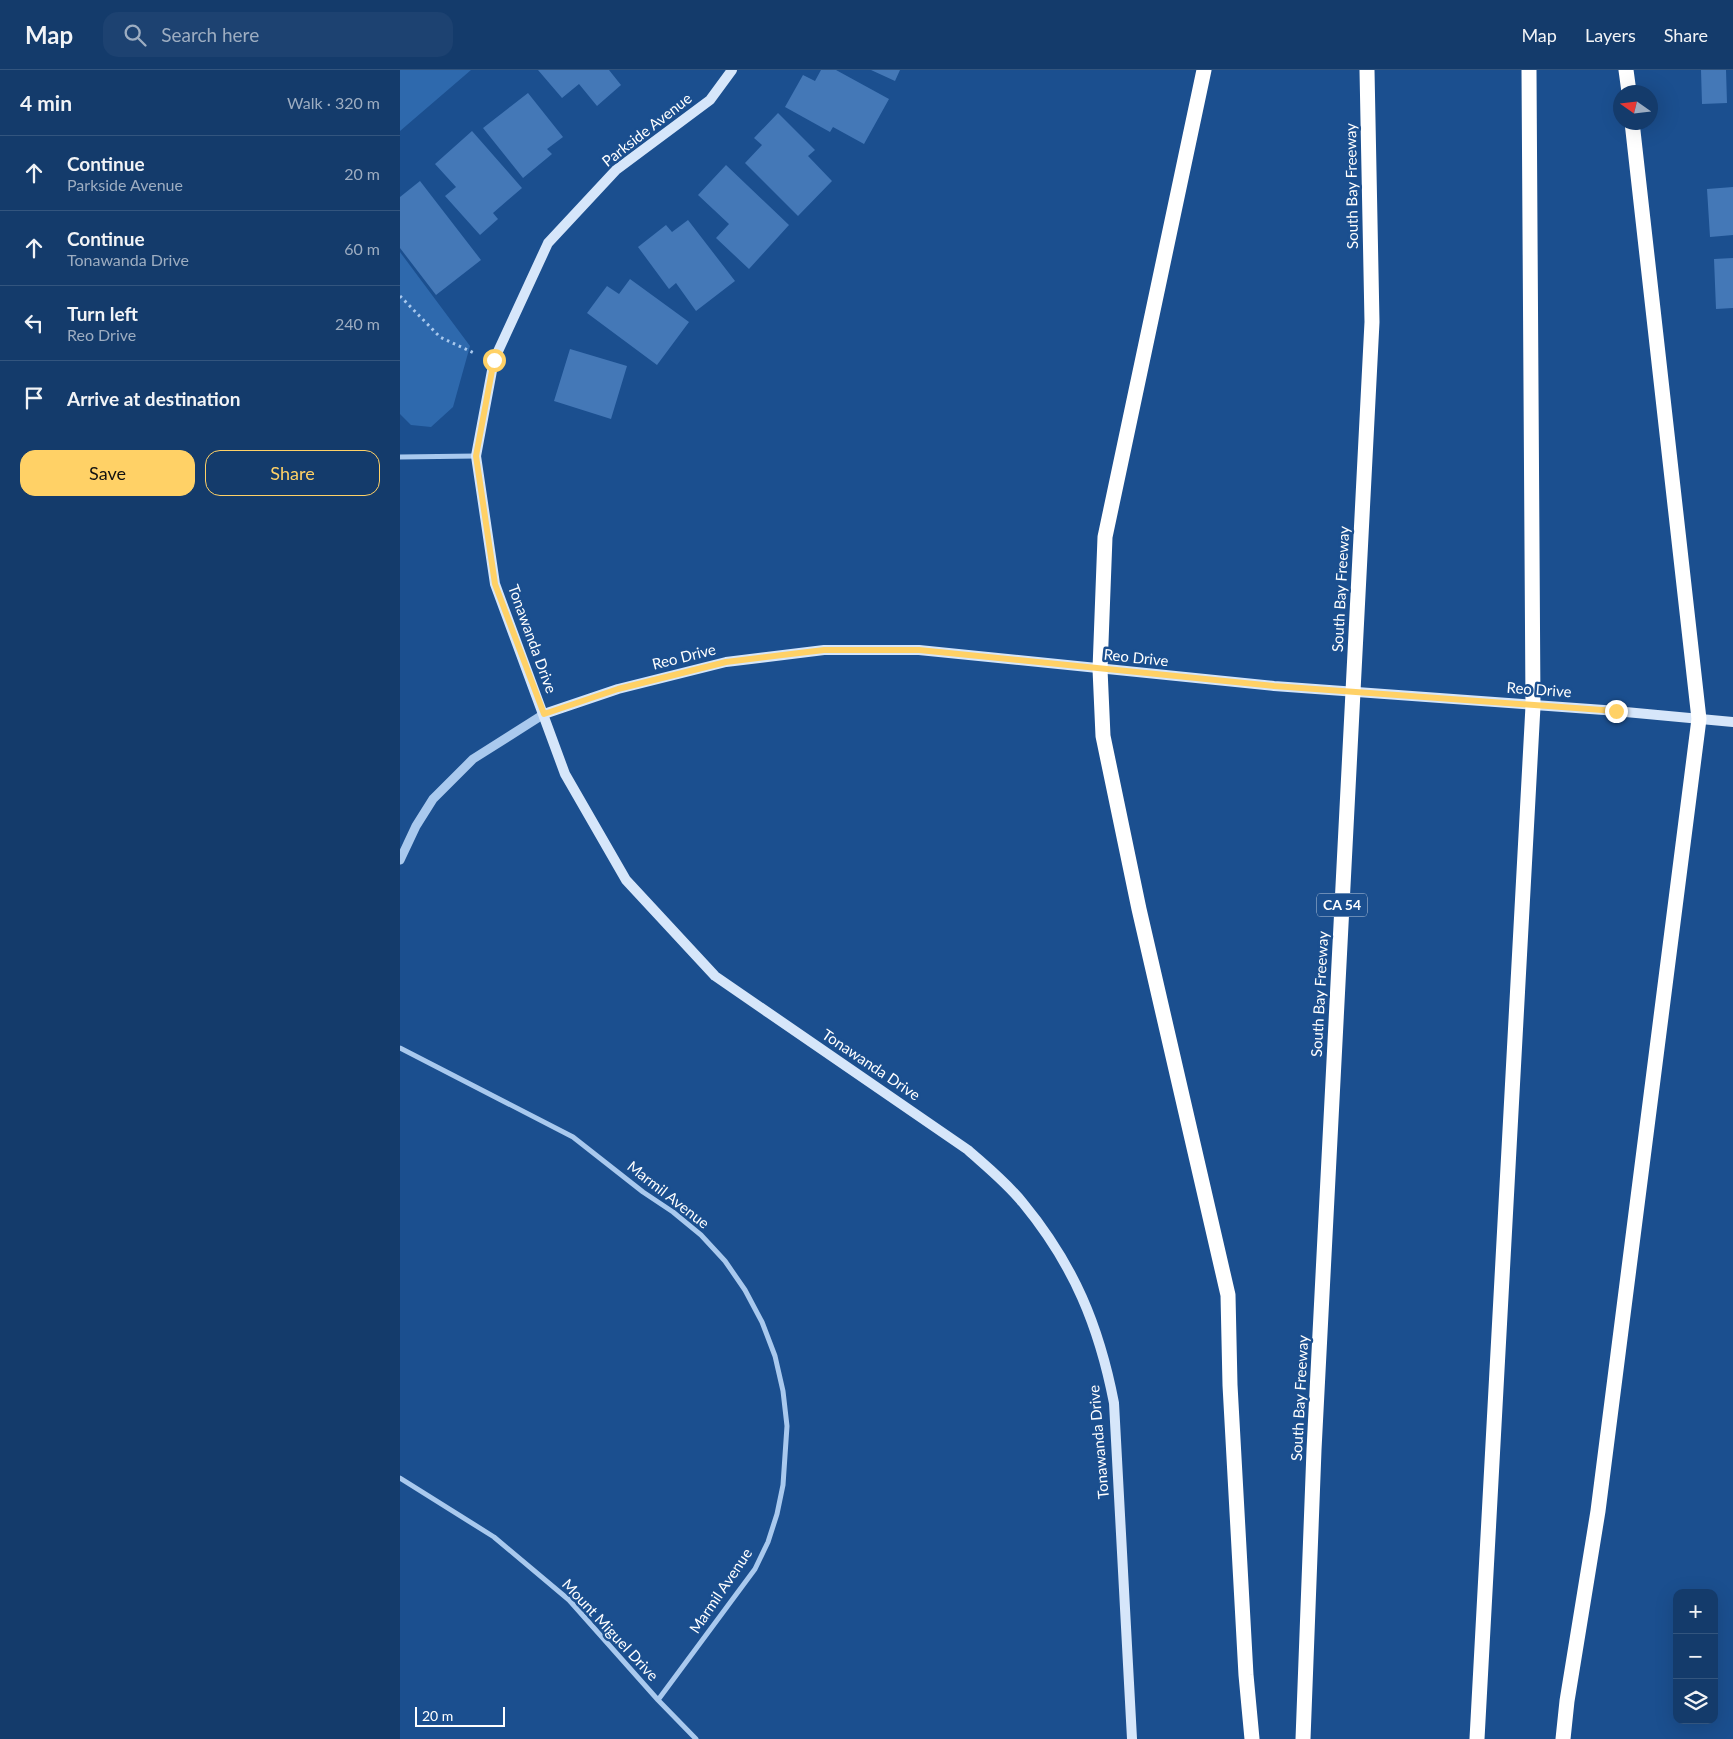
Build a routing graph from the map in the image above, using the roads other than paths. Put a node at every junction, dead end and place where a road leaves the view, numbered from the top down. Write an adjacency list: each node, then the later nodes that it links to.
1 (732, 70): 8 (main road, Parkside Avenue)
2 (1204, 70): 10 (highway)
3 (1367, 70): 21 (highway, South Bay Freeway / CA 54)
4 (1529, 70): 22 (highway)
5 (1626, 70): 6 (highway)
6 (1628, 85)
7 (1633, 130): 12 (highway)
8 (476, 456): 9 (street); 11 (main road, Tonawanda Drive)
9 (400, 458)
10 (1100, 669): 11 (main road, Reo Drive); 12 (main road, Reo Drive); 20 (highway)
11 (544, 714): 14 (street); 19 (main road, Tonawanda Drive)
12 (1698, 719): 13 (main road, Reo Drive); 23 (highway)
13 (1733, 722)
14 (400, 860)
15 (400, 1048): 17 (street, Marmil Avenue)
16 (400, 1478): 17 (street, Mount Miguel Drive)
17 (658, 1700): 18 (street, Mount Miguel Drive)
18 (696, 1739)
19 (1132, 1739)
20 (1252, 1739)
21 (1303, 1739)
22 (1477, 1739)
23 (1563, 1739)

